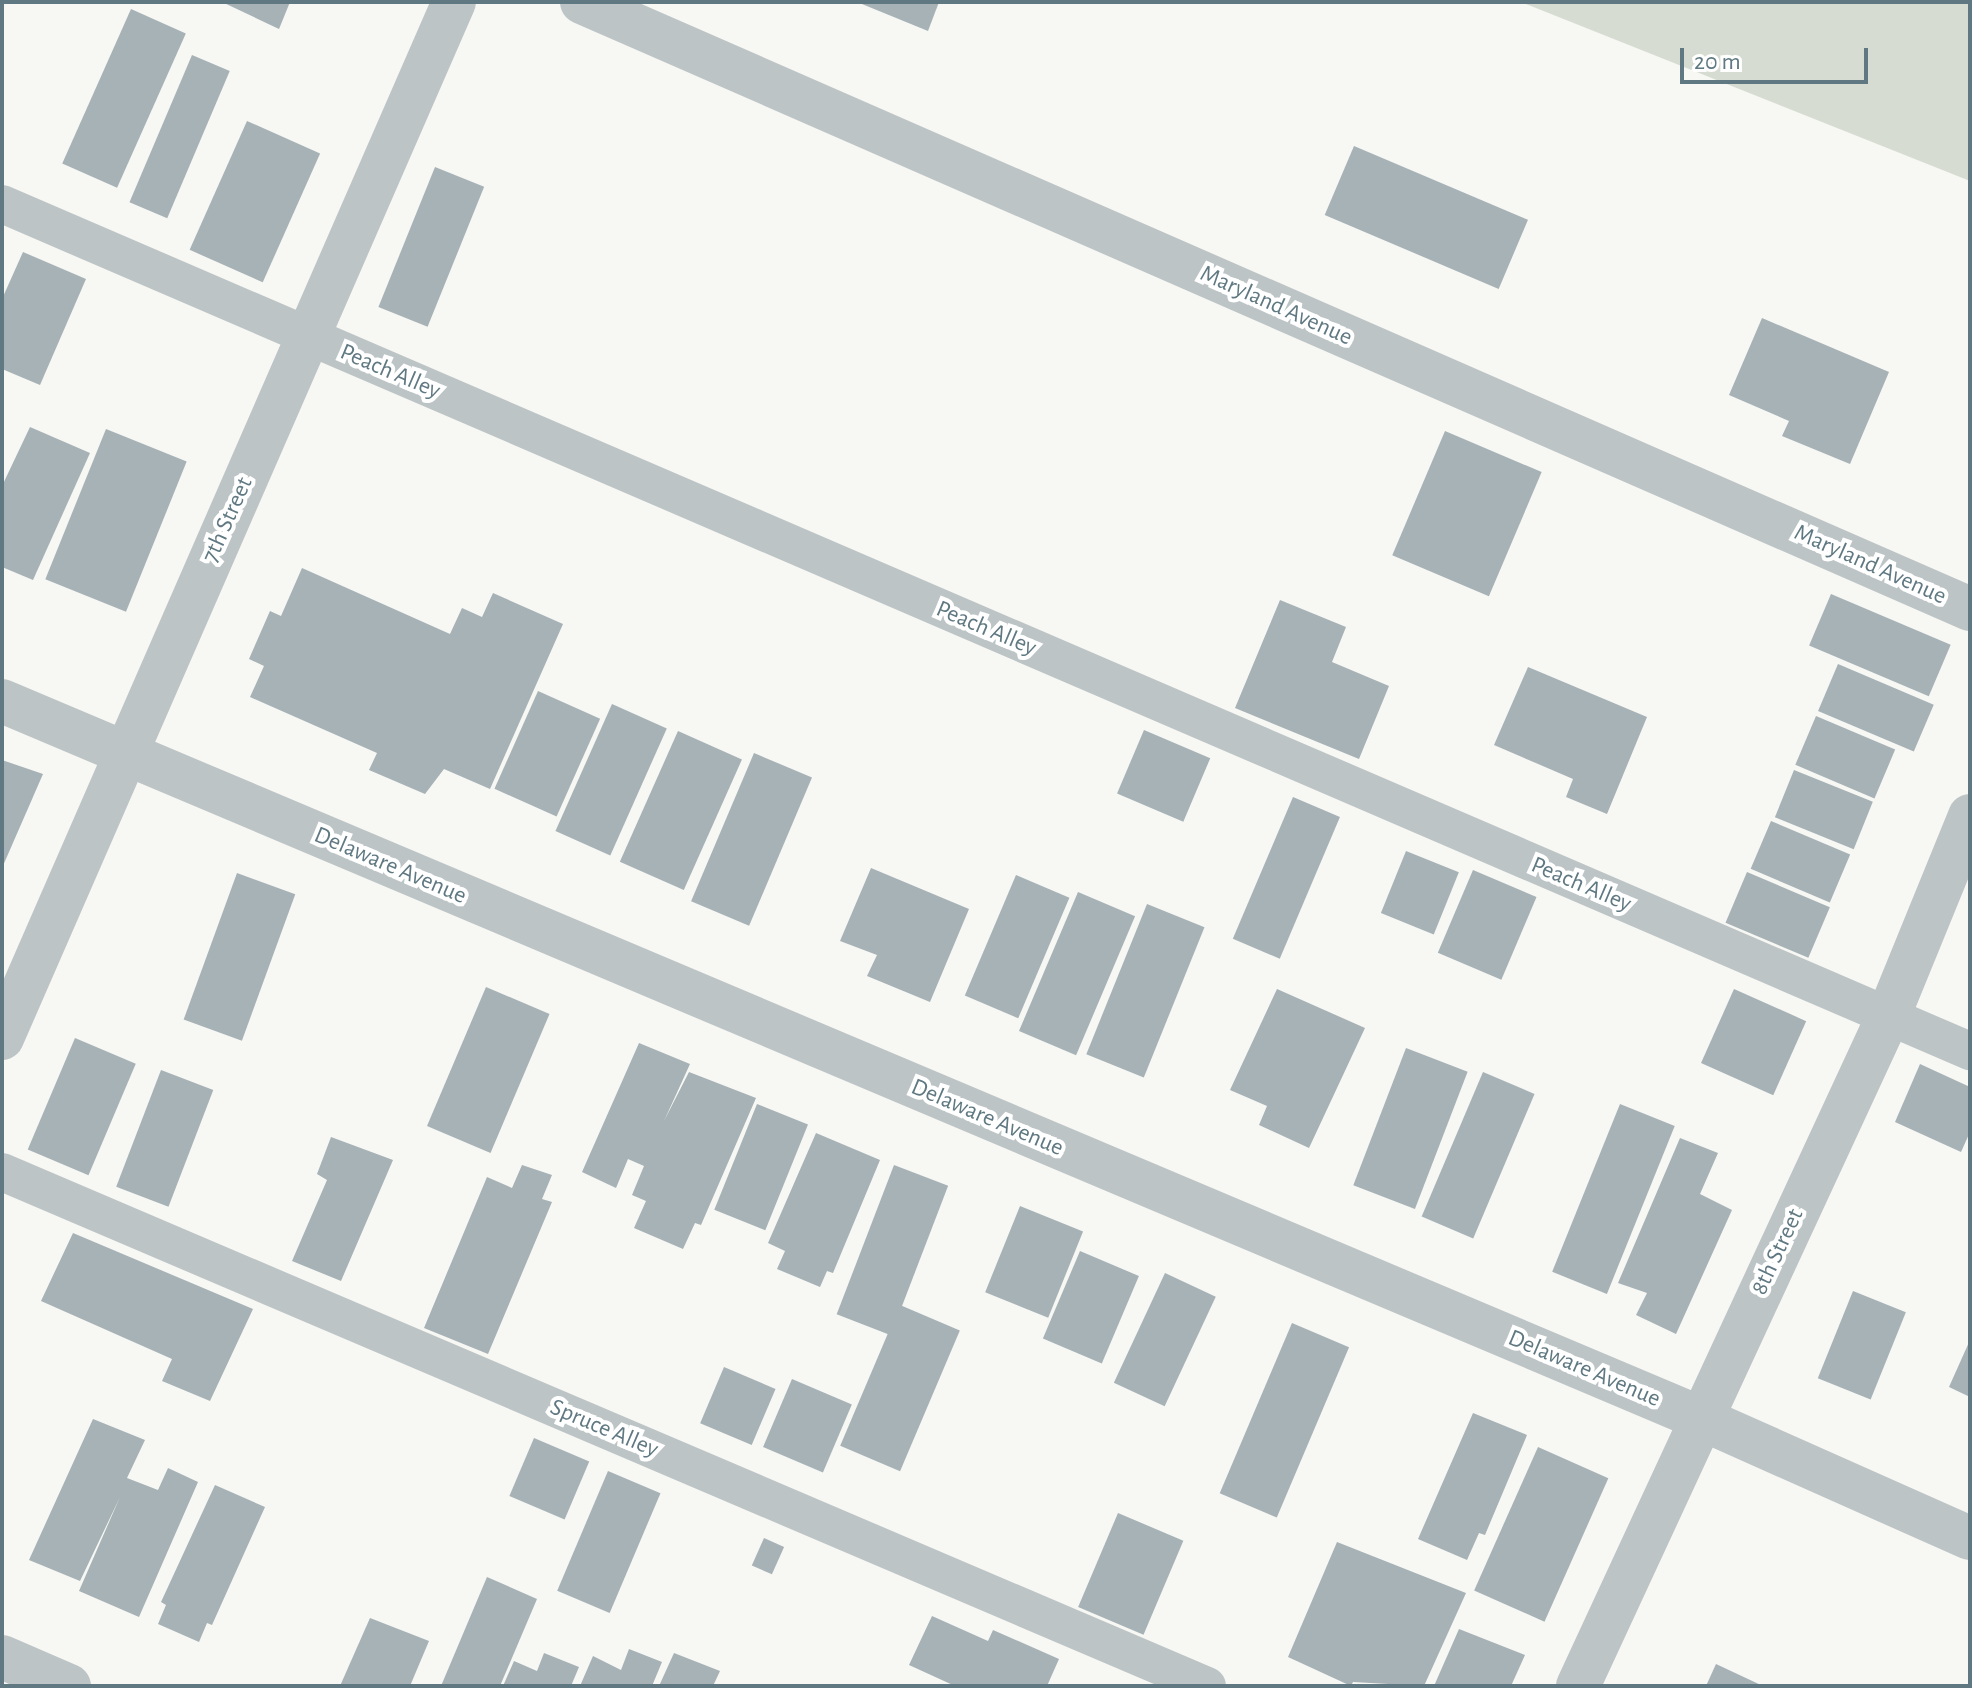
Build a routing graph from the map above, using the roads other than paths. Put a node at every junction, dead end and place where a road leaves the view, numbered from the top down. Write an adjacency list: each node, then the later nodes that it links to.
1 (454, 2): 4 (street, 7th Street)
2 (582, 2): 5 (street, Maryland Avenue)
3 (2, 204): 4 (lane, Peach Alley)
4 (308, 337): 7 (street, 7th Street); 9 (lane, Peach Alley)
5 (1970, 609)
6 (2, 701): 7 (street, Delaware Avenue)
7 (125, 755): 10 (street, 7th Street); 13 (street, Delaware Avenue)
8 (1970, 816): 9 (street, 8th Street)
9 (1888, 1017): 11 (lane, Peach Alley); 13 (street, 8th Street)
10 (2, 1038)
11 (1970, 1051)
12 (2, 1172): 17 (lane, Spruce Alley)
13 (1700, 1418): 14 (street, Delaware Avenue); 18 (street, 8th Street)
14 (1970, 1538)
15 (2, 1657): 16 (street)
16 (69, 1686)
17 (1207, 1686)
18 (1578, 1686)

